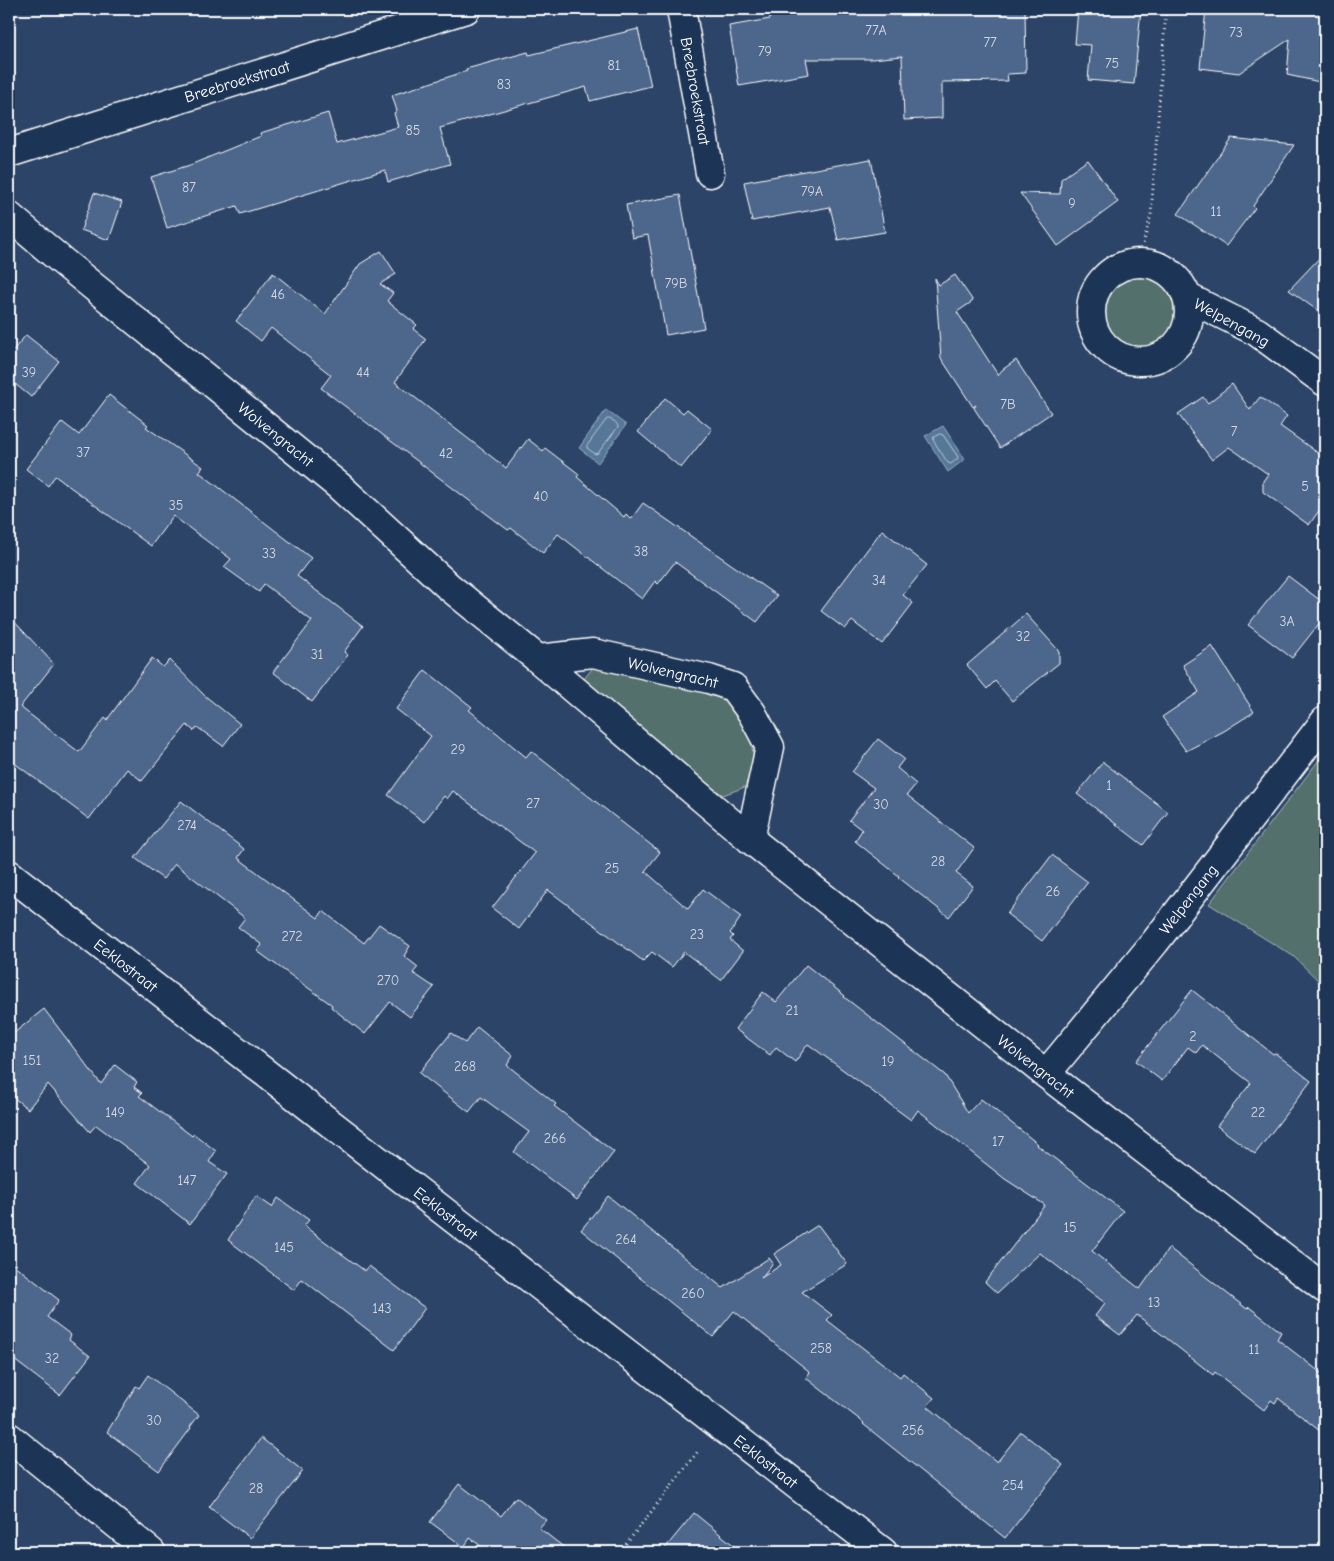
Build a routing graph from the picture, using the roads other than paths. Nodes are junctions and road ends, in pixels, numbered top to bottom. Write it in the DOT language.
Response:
graph roads {
  1 [pos="466,9"];
  2 [pos="681,9"];
  3 [pos="9,153"];
  4 [pos="710,173"];
  5 [pos="9,216"];
  6 [pos="1187,297"];
  7 [pos="1325,382"];
  8 [pos="538,659"];
  9 [pos="1325,721"];
  10 [pos="750,839"];
  11 [pos="9,874"];
  12 [pos="1046,1074"];
  13 [pos="1325,1289"];
  14 [pos="9,1437"];
  15 [pos="151,1552"];
  16 [pos="883,1552"];
  1 -- 3 [label="street, Breebroekstraat"];
  2 -- 4 [label="street, Breebroekstraat"];
  5 -- 8 [label="street, Wolvengracht"];
  6 -- 6 [label="street, Welpengang"];
  6 -- 7 [label="street, Welpengang"];
  8 -- 10 [label="street, Wolvengracht"];
  8 -- 10 [label="street, Wolvengracht"];
  9 -- 12 [label="street, Welpengang"];
  10 -- 12 [label="street, Wolvengracht"];
  11 -- 16 [label="street, Eeklostraat"];
  12 -- 13 [label="street, Wolvengracht"];
  14 -- 15 [label="street"];
}
